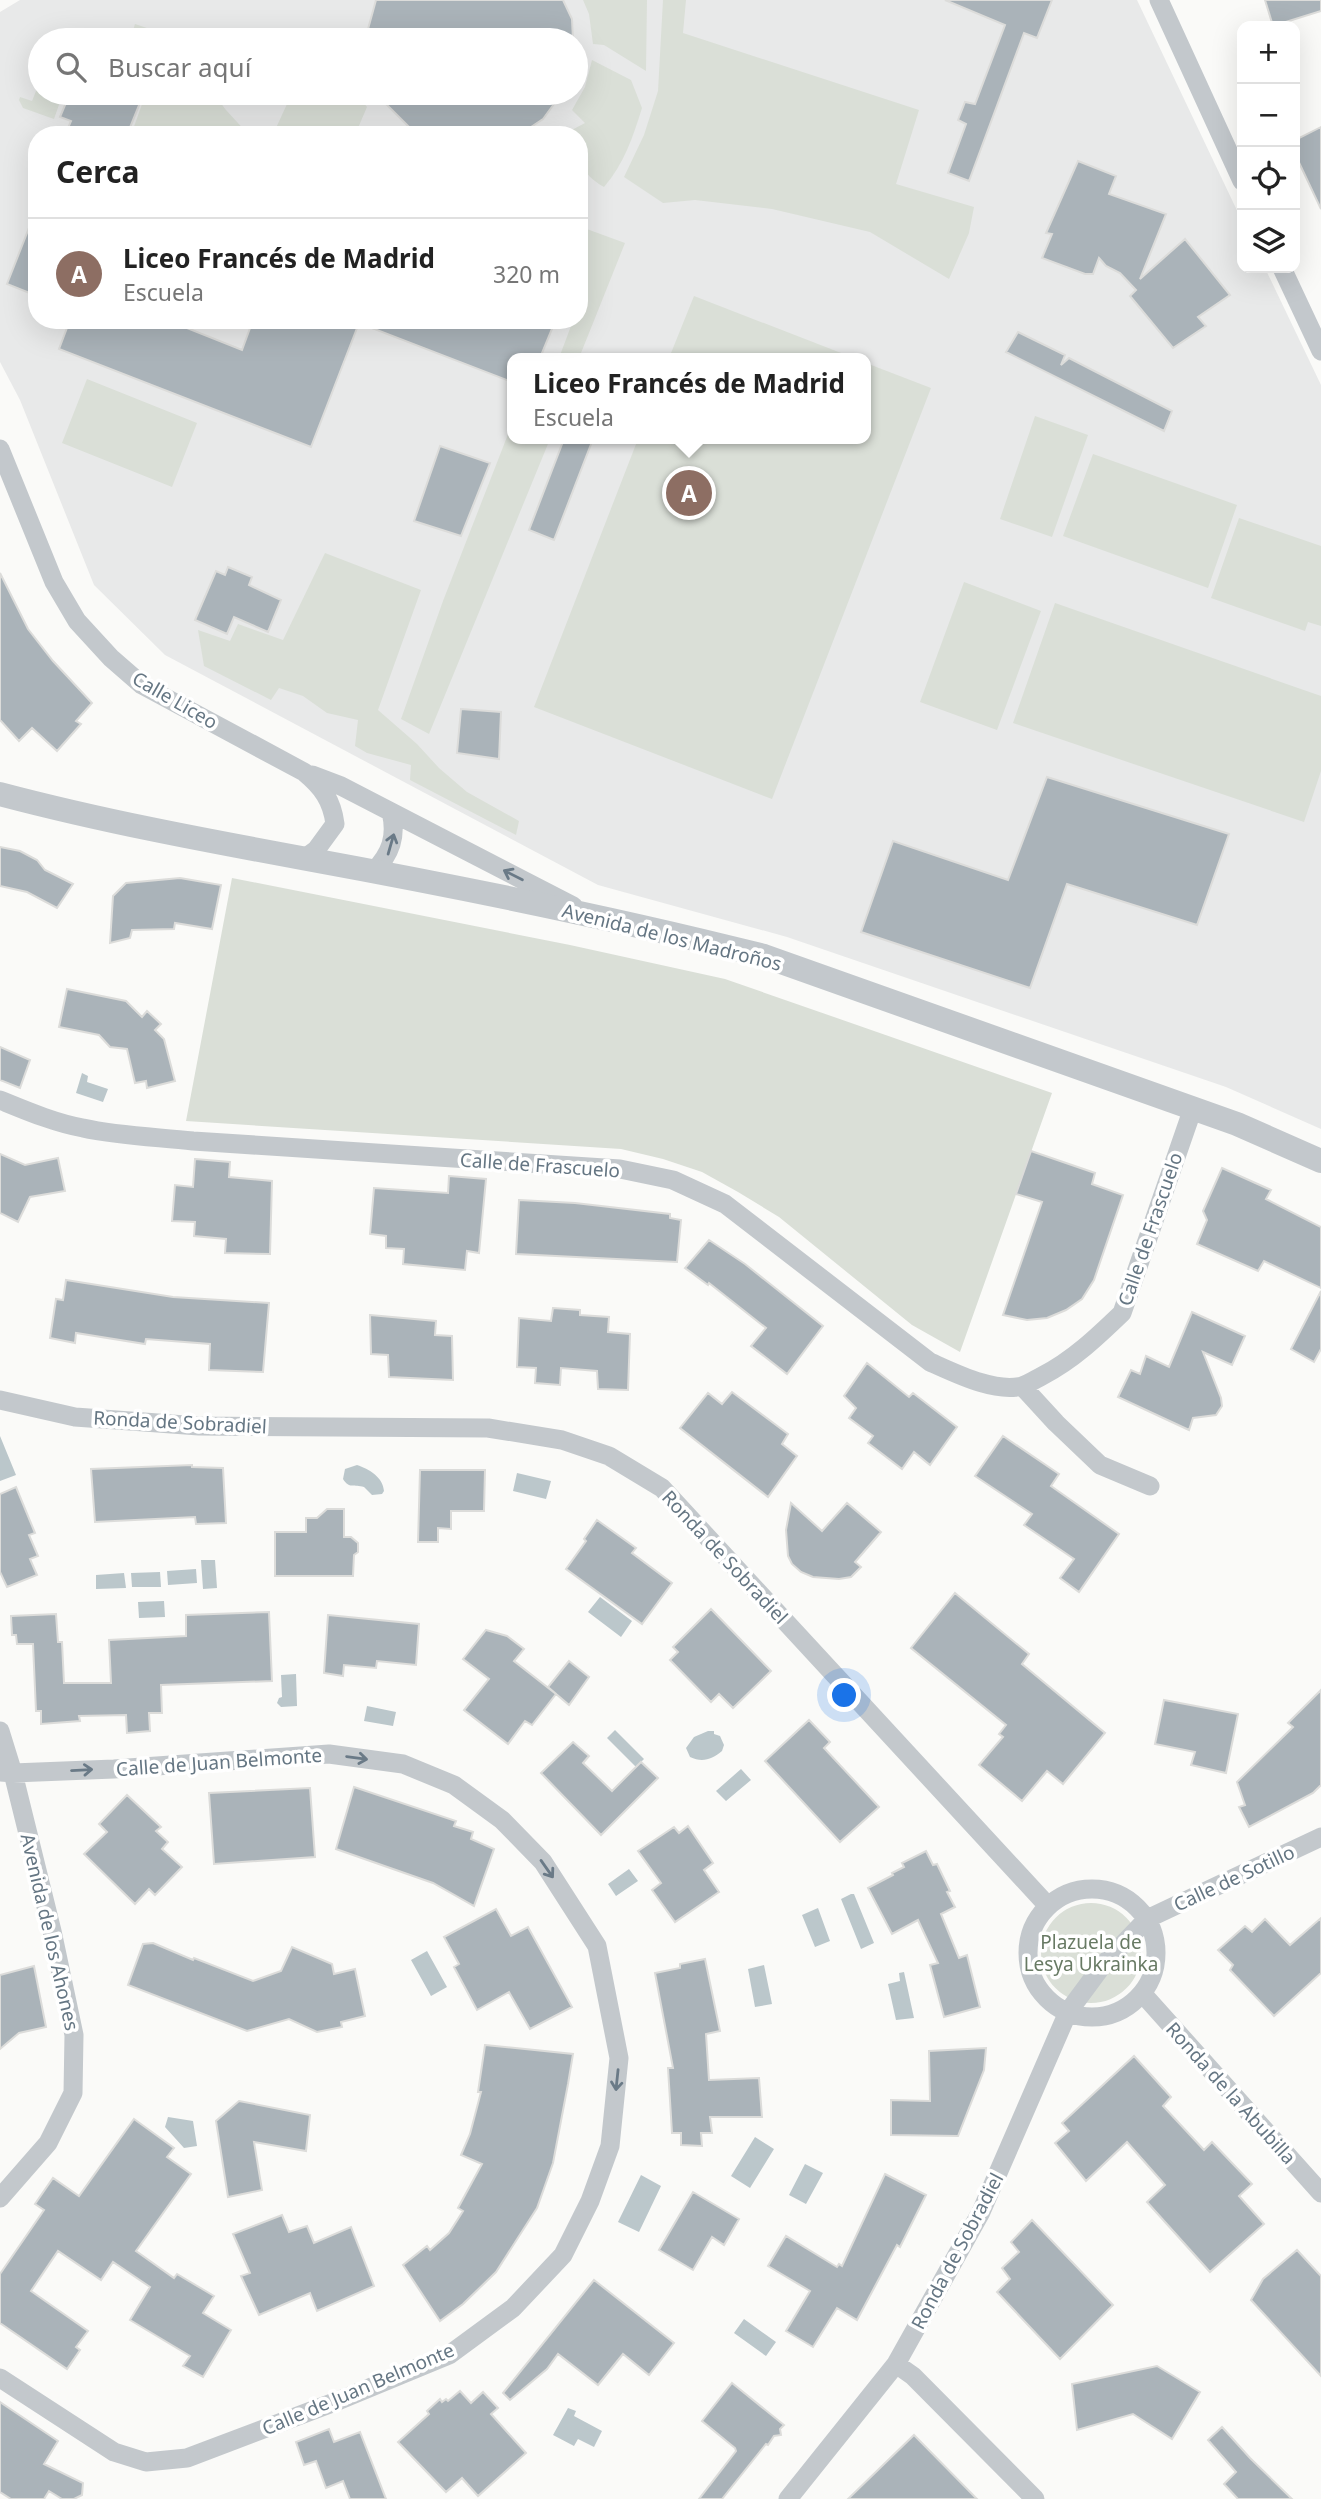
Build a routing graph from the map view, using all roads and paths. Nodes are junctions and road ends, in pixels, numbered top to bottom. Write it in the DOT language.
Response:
graph roads {
  1 [pos="1159,0"];
  2 [pos="1237,170"];
  3 [pos="1285,273"];
  4 [pos="1317,330"];
  5 [pos="1321,351"];
  6 [pos="0,449"];
  7 [pos="304,772"];
  8 [pos="0,794"];
  9 [pos="391,812"];
  10 [pos="305,858"];
  11 [pos="373,872"];
  12 [pos="596,917"];
  13 [pos="0,1100"];
  14 [pos="1193,1108"];
  15 [pos="1321,1161"];
  16 [pos="1022,1386"];
  17 [pos="0,1400"];
  18 [pos="1150,1486"];
  19 [pos="0,1731"];
  20 [pos="7,1773"];
  21 [pos="1321,1837"];
  22 [pos="1048,1906"];
  23 [pos="1147,1919"];
  24 [pos="1142,1993"];
  25 [pos="1068,2012"];
  26 [pos="1321,2193"];
  27 [pos="0,2198"];
  28 [pos="896,2364"];
  29 [pos="0,2378"];
  30 [pos="788,2499"];
  31 [pos="1035,2499"];
  1 -- 2 [label="street"];
  3 -- 4 [label="street"];
  4 -- 5 [label="street"];
  6 -- 7 [label="street, Calle Liceo"];
  7 -- 9 [label="street, Calle Liceo"];
  7 -- 10 [label="street, Calle Liceo"];
  8 -- 10 [label="street, Avenida de los Madroños"];
  11 -- 9 [label="street, one-way"];
  12 -- 9 [label="street, Calle Liceo, one-way"];
  10 -- 11 [label="street, Avenida de los Madroños"];
  11 -- 12 [label="street, Avenida de los Madroños"];
  12 -- 14 [label="street, Avenida de los Madroños"];
  13 -- 16 [label="street, Calle de Frascuelo"];
  14 -- 15 [label="street, Avenida de los Madroños"];
  14 -- 16 [label="street, Calle de Frascuelo"];
  16 -- 18 [label="street"];
  17 -- 22 [label="street, Ronda de Sobradiel"];
  19 -- 20 [label="street, Avenida de los Ahones"];
  20 -- 27 [label="street, Avenida de los Ahones"];
  20 -- 29 [label="street, Calle de Juan Belmonte, one-way"];
  21 -- 23 [label="street, Calle de Sotillo"];
  22 -- 23 [label="street"];
  22 -- 25 [label="street"];
  23 -- 24 [label="street"];
  23 -- 25 [label="street, Ronda de Sobradiel"];
  24 -- 25 [label="street"];
  24 -- 26 [label="street, Ronda de la Abubilla"];
  25 -- 28 [label="street, Ronda de Sobradiel"];
  28 -- 30 [label="street, Ronda de Sobradiel"];
  28 -- 31 [label="street"];
}
